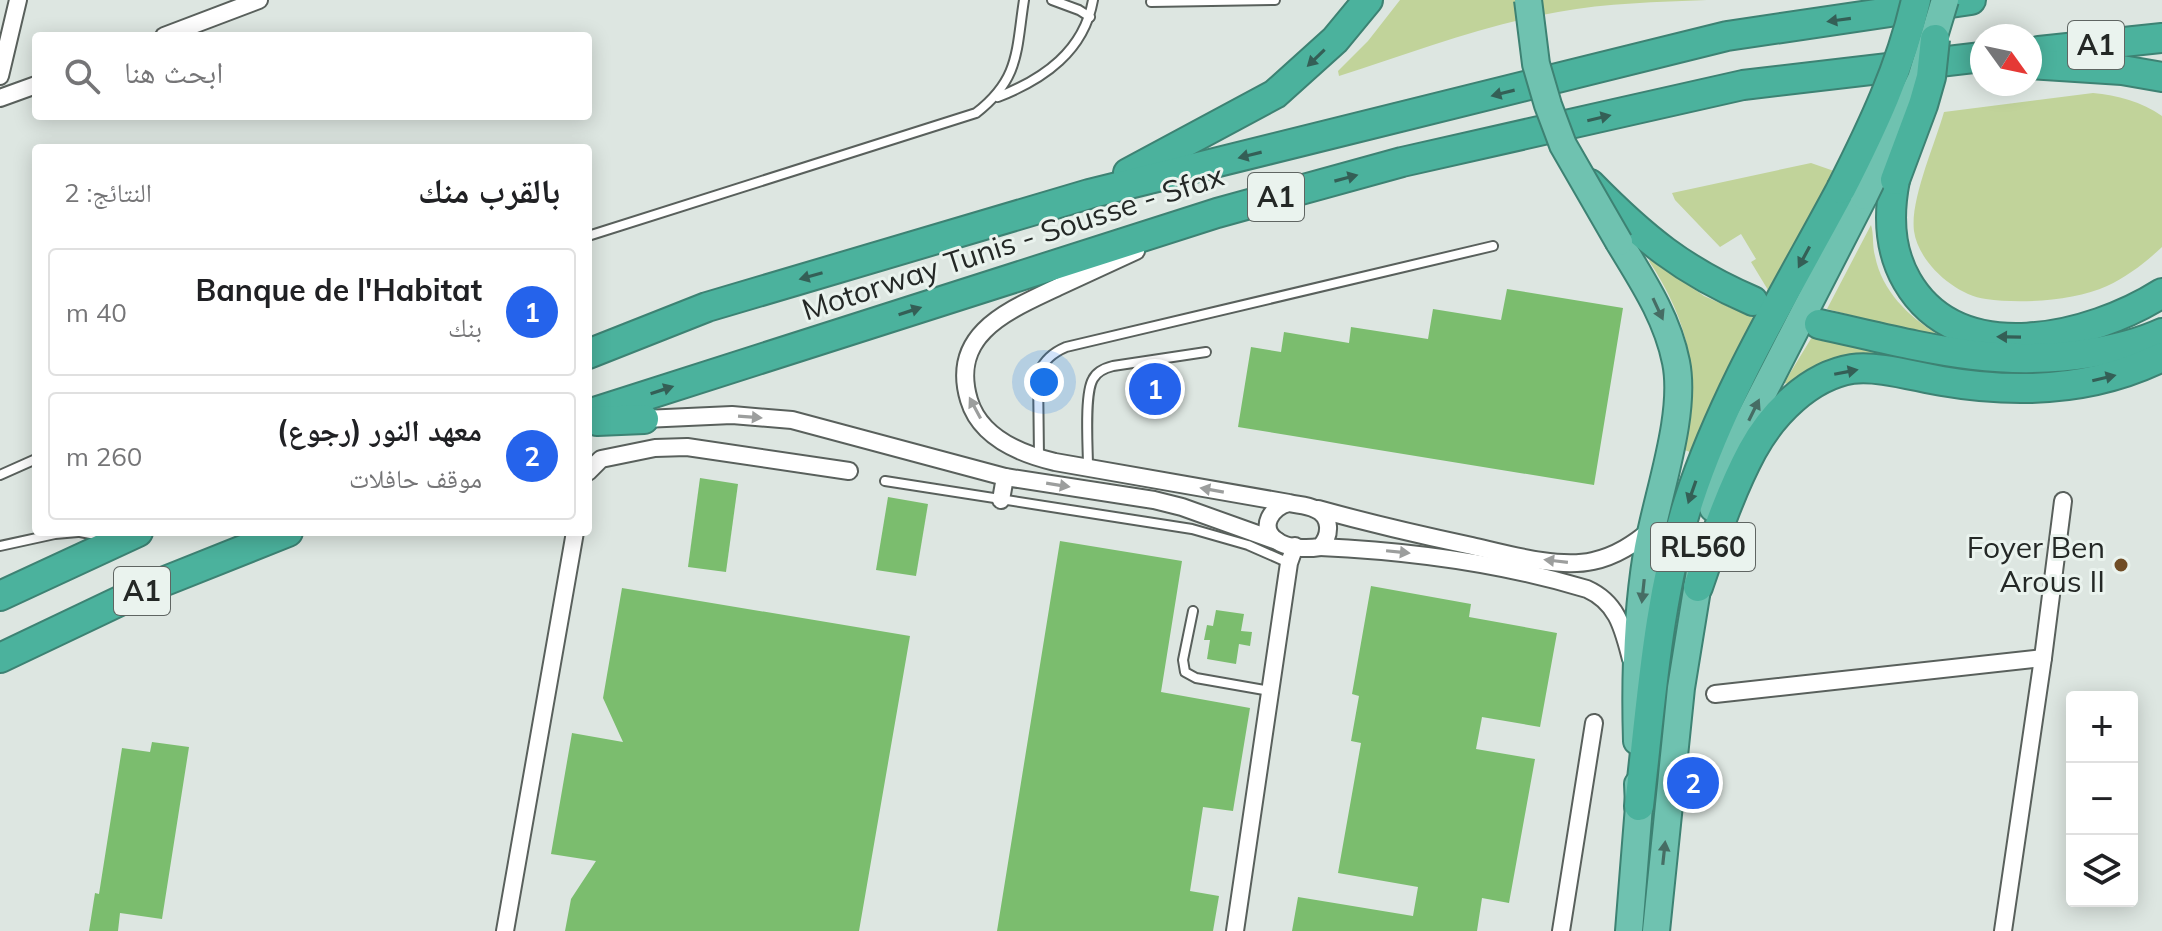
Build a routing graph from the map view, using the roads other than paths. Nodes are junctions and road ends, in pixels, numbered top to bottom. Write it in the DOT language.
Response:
graph roads {
  1 [pos="18,0"];
  2 [pos="259,0"];
  3 [pos="1024,0"];
  4 [pos="1052,0"];
  5 [pos="1093,0"];
  6 [pos="1275,0"];
  7 [pos="1368,0"];
  8 [pos="1528,0"];
  9 [pos="1916,0"];
  10 [pos="1945,0"];
  11 [pos="1971,0"];
  12 [pos="1151,2"];
  13 [pos="1090,17"];
  14 [pos="175,32"];
  15 [pos="2162,38"];
  16 [pos="1935,39"];
  17 [pos="2042,51"];
  18 [pos="1970,59"];
  19 [pos="2042,65"];
  20 [pos="0,76"];
  21 [pos="2162,77"];
  22 [pos="32,86"];
  23 [pos="996,97"];
  24 [pos="0,98"];
  25 [pos="1584,178"];
  26 [pos="1852,192"];
  27 [pos="1089,194"];
  28 [pos="1217,213"];
  29 [pos="592,235"];
  30 [pos="1628,236"];
  31 [pos="1493,246"];
  32 [pos="2162,293"];
  33 [pos="1753,301"];
  34 [pos="1819,324"];
  35 [pos="2162,333"];
  36 [pos="592,352"];
  37 [pos="1206,352"];
  38 [pos="2162,357"];
  39 [pos="592,413"];
  40 [pos="644,419"];
  41 [pos="592,422"];
  42 [pos="1039,458"];
  43 [pos="32,461"];
  44 [pos="592,468"];
  45 [pos="1088,468"];
  46 [pos="849,471"];
  47 [pos="0,475"];
  48 [pos="1005,477"];
  49 [pos="885,481"];
  50 [pos="1001,500"];
  51 [pos="2063,501"];
  52 [pos="1289,503"];
  53 [pos="1315,508"];
  54 [pos="1653,528"];
  55 [pos="46,536"];
  56 [pos="128,536"];
  57 [pos="278,536"];
  58 [pos="574,536"];
  59 [pos="1277,541"];
  60 [pos="0,546"];
  61 [pos="1295,546"];
  62 [pos="1320,547"];
  63 [pos="1289,563"];
  64 [pos="1698,587"];
  65 [pos="0,596"];
  66 [pos="1193,611"];
  67 [pos="0,658"];
  68 [pos="2043,658"];
  69 [pos="1635,675"];
  70 [pos="1270,691"];
  71 [pos="1715,694"];
  72 [pos="1594,723"];
  73 [pos="1639,806"];
  74 [pos="505,931"];
  75 [pos="1235,931"];
  76 [pos="1561,931"];
  77 [pos="1629,931"];
  78 [pos="1656,931"];
  79 [pos="2003,931"];
  1 -- 20 [label="street"];
  2 -- 14 [label="street"];
  3 -- 23 [label="lane"];
  4 -- 13 [label="lane"];
  5 -- 13 [label="lane"];
  6 -- 12 [label="lane"];
  7 -- 27 [label="highway, one-way"];
  8 -- 25 [label="highway, bridge"];
  9 -- 26 [label="highway, bridge"];
  10 -- 16 [label="highway, RL560, bridge"];
  11 -- 27 [label="highway, Motorway Tunis - Sousse - Sfax / A1, one-way"];
  13 -- 23 [label="lane"];
  15 -- 17 [label="highway, A1"];
  16 -- 26 [label="highway, RL560, bridge"];
  32 -- 16 [label="highway, one-way, bridge"];
  28 -- 18 [label="highway, Motorway Tunis - Sousse - Sfax / A1, one-way"];
  19 -- 21 [label="highway"];
  22 -- 24 [label="street"];
  23 -- 29 [label="lane"];
  25 -- 30 [label="highway"];
  64 -- 26 [label="highway, RL560, one-way"];
  26 -- 73 [label="highway, one-way"];
  27 -- 36 [label="highway, Motorway Tunis - Sousse - Sfax / A1, one-way"];
  39 -- 28 [label="highway, Motorway Tunis - Sousse - Sfax / A1, one-way"];
  42 -- 28 [label="street, one-way"];
  30 -- 33 [label="highway"];
  30 -- 54 [label="highway, RL560, one-way"];
  31 -- 42 [label="lane"];
  34 -- 35 [label="highway"];
  37 -- 45 [label="lane"];
  64 -- 38 [label="highway, one-way"];
  40 -- 41 [label="highway"];
  40 -- 48 [label="street, one-way"];
  42 -- 45 [label="street"];
  43 -- 47 [label="lane"];
  44 -- 46 [label="street"];
  52 -- 45 [label="street, one-way"];
  48 -- 50 [label="street"];
  48 -- 59 [label="street, one-way"];
  49 -- 50 [label="lane"];
  50 -- 63 [label="lane"];
  51 -- 68 [label="street"];
  52 -- 53 [label="street"];
  52 -- 59 [label="street"];
  54 -- 53 [label="street, one-way"];
  53 -- 62 [label="street"];
  54 -- 69 [label="highway, RL560, one-way"];
  55 -- 60 [label="lane"];
  56 -- 65 [label="highway, A1"];
  57 -- 67 [label="highway, A1"];
  58 -- 74 [label="street"];
  59 -- 61 [label="street"];
  61 -- 62 [label="street"];
  61 -- 63 [label="street"];
  62 -- 69 [label="street, one-way"];
  63 -- 70 [label="street"];
  78 -- 64 [label="highway, RL560, one-way"];
  66 -- 70 [label="lane"];
  68 -- 71 [label="street"];
  68 -- 79 [label="street"];
  69 -- 73 [label="highway, RL560"];
  70 -- 75 [label="street"];
  72 -- 76 [label="street"];
  73 -- 77 [label="highway, RL560"];
}
